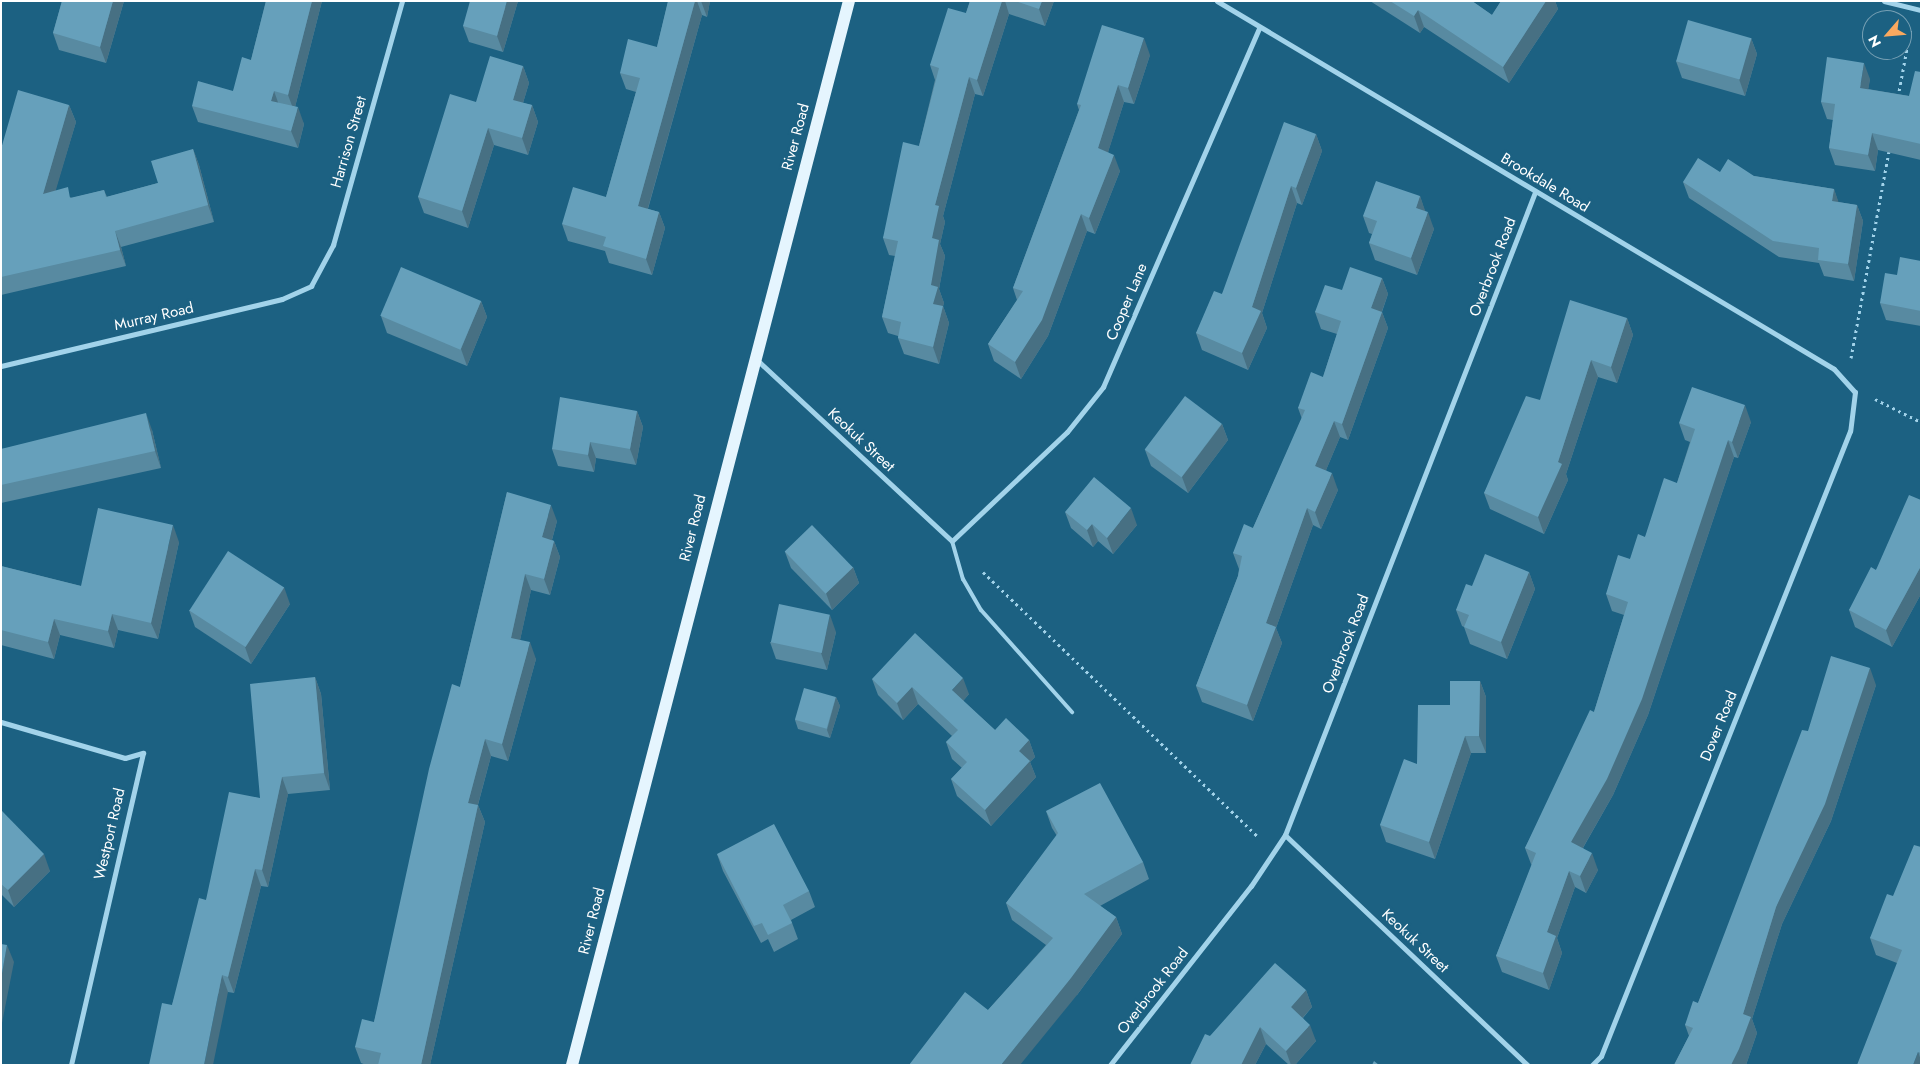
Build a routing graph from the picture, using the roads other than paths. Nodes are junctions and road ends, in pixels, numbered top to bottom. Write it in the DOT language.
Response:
graph roads {
  1 [pos="402,1"];
  2 [pos="849,1"];
  3 [pos="1217,1"];
  4 [pos="1884,1"];
  5 [pos="1921,10"];
  6 [pos="1259,28"];
  7 [pos="1535,192"];
  8 [pos="311,286"];
  9 [pos="754,356"];
  10 [pos="1,366"];
  11 [pos="1855,392"];
  12 [pos="952,541"];
  13 [pos="1072,712"];
  14 [pos="1,722"];
  15 [pos="1285,835"];
  16 [pos="71,1065"];
  17 [pos="572,1065"];
  18 [pos="1110,1065"];
  19 [pos="1527,1065"];
  20 [pos="1592,1065"];
  1 -- 8 [label="street, Harrison Street"];
  2 -- 9 [label="main road, River Road"];
  3 -- 6 [label="street, Brookdale Road"];
  4 -- 5 [label="street"];
  6 -- 7 [label="street, Brookdale Road"];
  6 -- 12 [label="street, Cooper Lane"];
  7 -- 11 [label="street, Brookdale Road"];
  7 -- 15 [label="street, Overbrook Road"];
  8 -- 10 [label="street, Murray Road"];
  9 -- 12 [label="street, Keokuk Street"];
  9 -- 17 [label="main road, River Road"];
  11 -- 20 [label="street, Dover Road"];
  12 -- 13 [label="lane"];
  14 -- 16 [label="street, Westport Road"];
  15 -- 18 [label="street, Overbrook Road"];
  15 -- 19 [label="street, Keokuk Street"];
}
